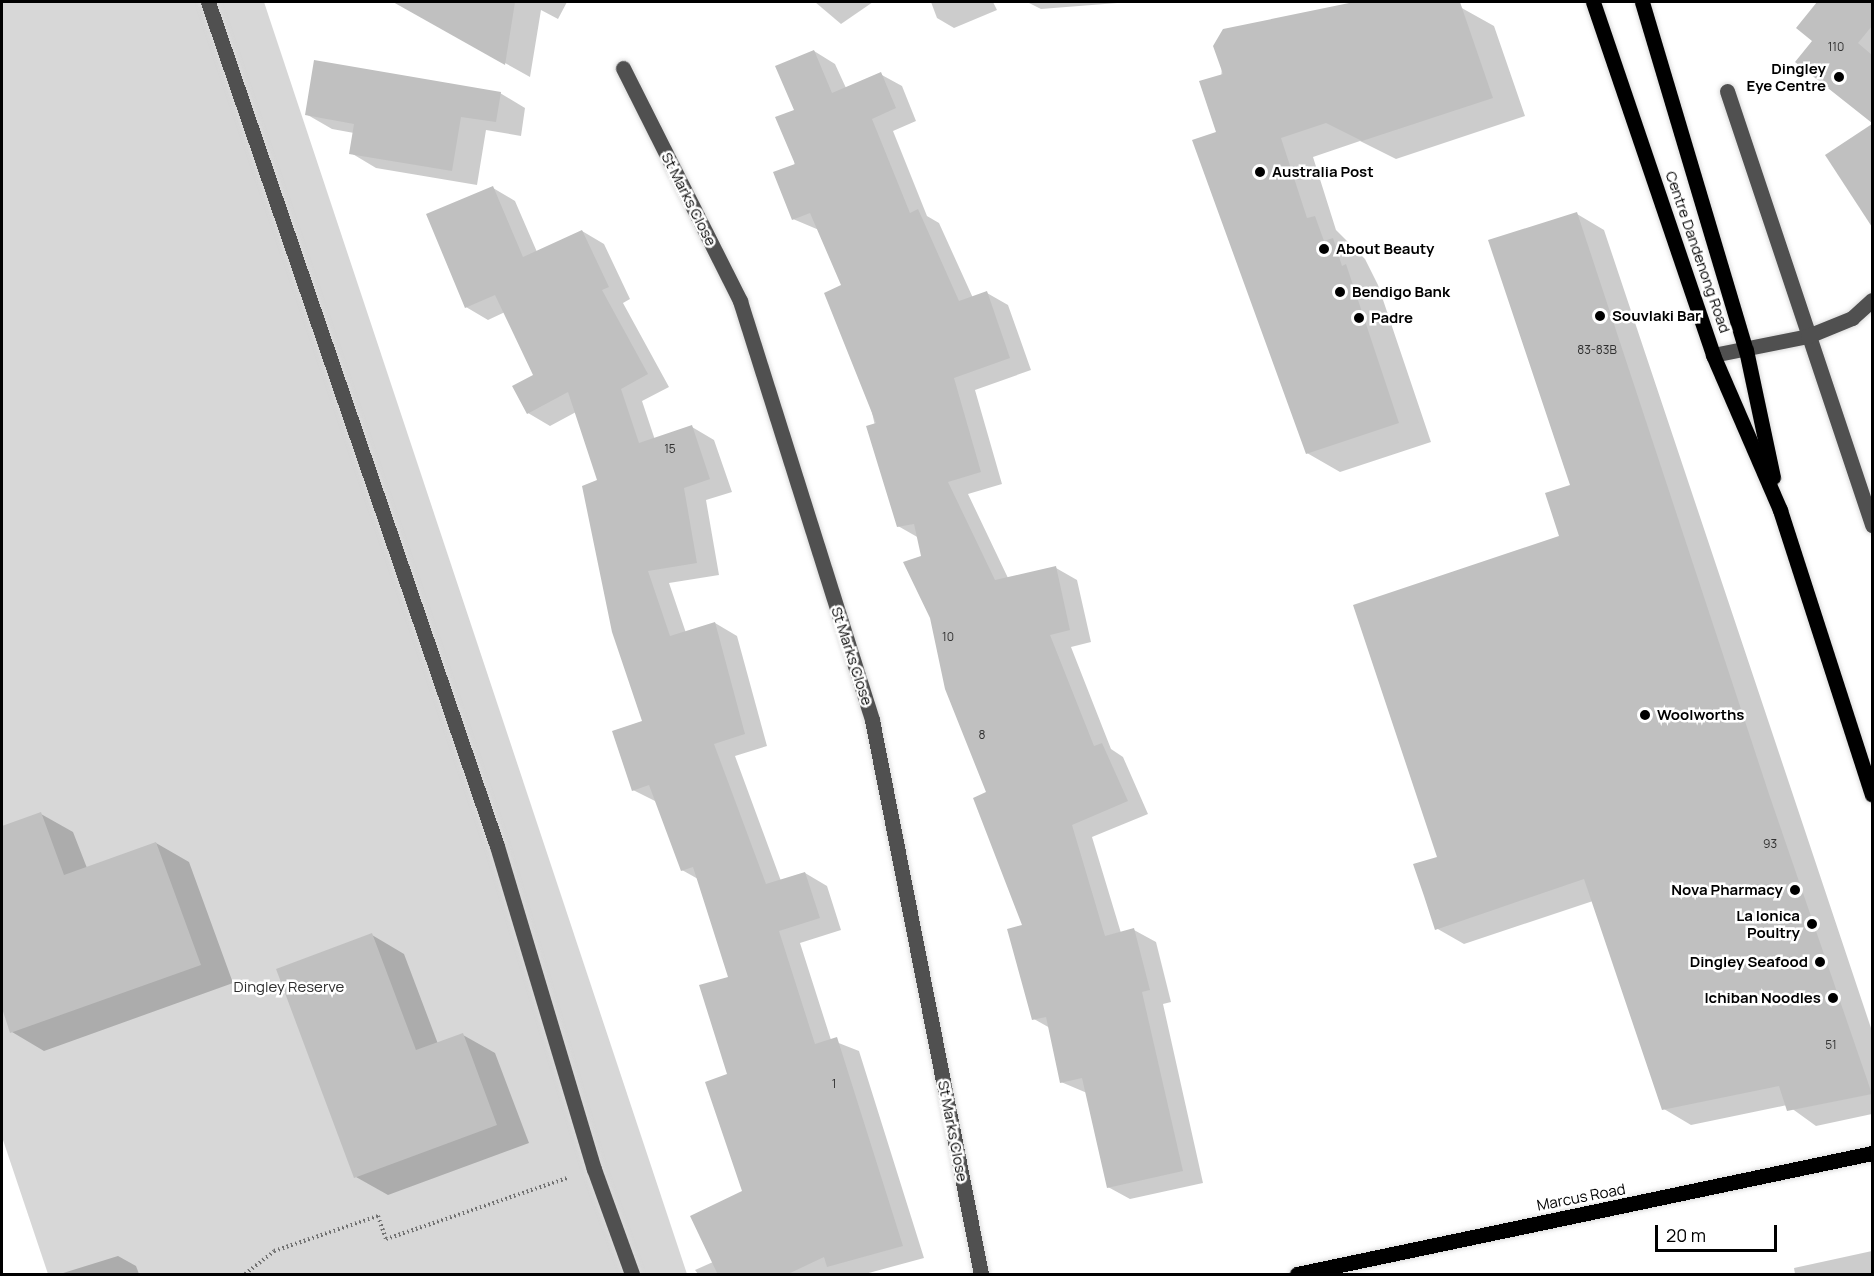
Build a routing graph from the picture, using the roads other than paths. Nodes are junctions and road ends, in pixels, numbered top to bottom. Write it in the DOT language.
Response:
graph roads {
  1 [pos="208,2"];
  2 [pos="1593,2"];
  3 [pos="1642,2"];
  4 [pos="623,68"];
  5 [pos="1727,91"];
  6 [pos="1872,300"];
  7 [pos="1808,336"];
  8 [pos="1746,350"];
  9 [pos="1713,355"];
  10 [pos="1779,510"];
  11 [pos="1872,525"];
  12 [pos="1872,794"];
  13 [pos="1872,1153"];
  14 [pos="632,1275"];
  15 [pos="981,1275"];
  16 [pos="1297,1275"];
  1 -- 14 [label="street"];
  2 -- 9 [label="main road, Centre Dandenong Road"];
  3 -- 8 [label="main road, Centre Dandenong Road"];
  4 -- 15 [label="street, St Marks Close"];
  5 -- 7 [label="street"];
  6 -- 7 [label="street"];
  7 -- 8 [label="street"];
  7 -- 11 [label="street"];
  8 -- 9 [label="street"];
  8 -- 10 [label="main road, Centre Dandenong Road"];
  9 -- 10 [label="main road, Centre Dandenong Road"];
  10 -- 12 [label="main road, Centre Dandenong Road"];
  13 -- 16 [label="main road, Marcus Road"];
}
